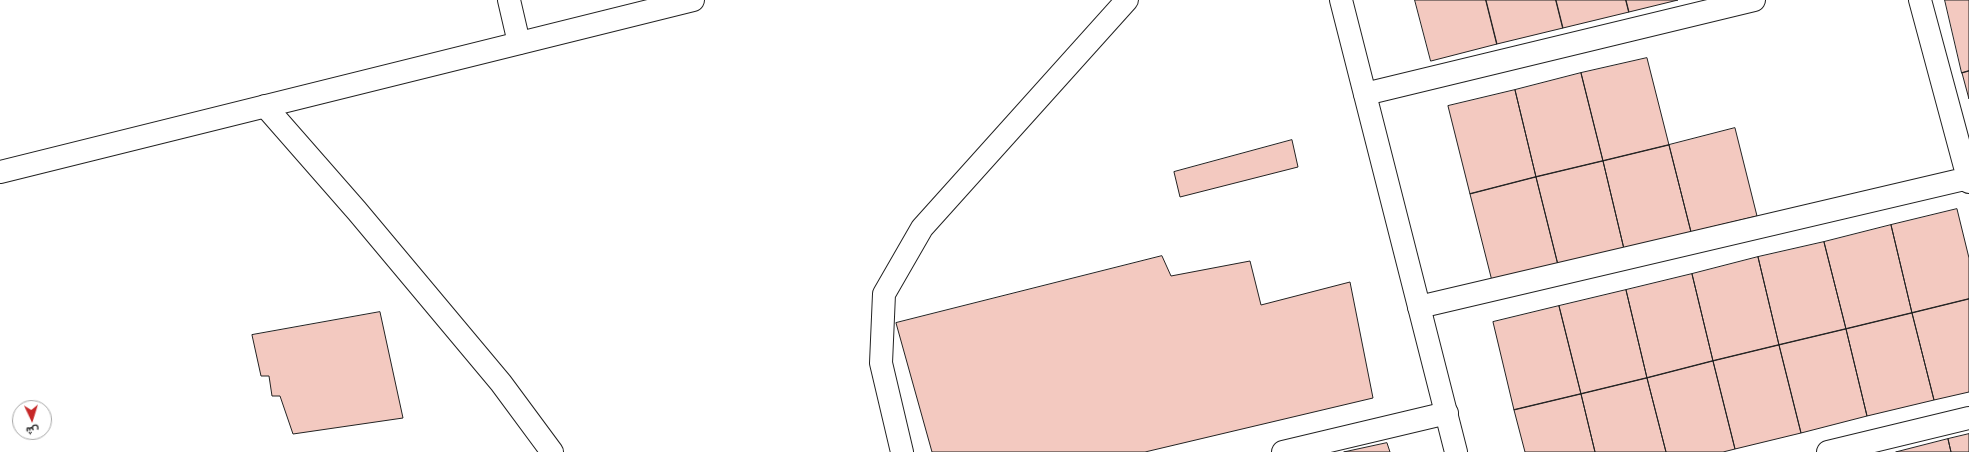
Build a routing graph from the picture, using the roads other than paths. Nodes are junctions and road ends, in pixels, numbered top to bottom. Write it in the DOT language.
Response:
graph roads {
  1 [pos="510,0"];
  2 [pos="693,0"];
  3 [pos="1127,0"];
  4 [pos="1341,0"];
  5 [pos="1754,0"];
  6 [pos="1920,0"];
  7 [pos="519,43"];
  8 [pos="1365,94"];
  9 [pos="265,106"];
  10 [pos="0,172"];
  11 [pos="1969,180"];
  12 [pos="1419,307"];
  13 [pos="1447,413"];
  14 [pos="1969,418"];
  15 [pos="552,452"];
  16 [pos="902,452"];
  17 [pos="1283,452"];
  18 [pos="1456,452"];
  19 [pos="1828,452"];
  1 -- 7 [label="street"];
  2 -- 7 [label="street"];
  3 -- 16 [label="street"];
  4 -- 8 [label="street"];
  5 -- 8 [label="street"];
  6 -- 11 [label="street"];
  7 -- 9 [label="street"];
  8 -- 12 [label="street"];
  9 -- 10 [label="street"];
  9 -- 15 [label="street"];
  11 -- 12 [label="street"];
  12 -- 13 [label="street"];
  13 -- 17 [label="street"];
  13 -- 18 [label="street"];
  14 -- 19 [label="street"];
}
